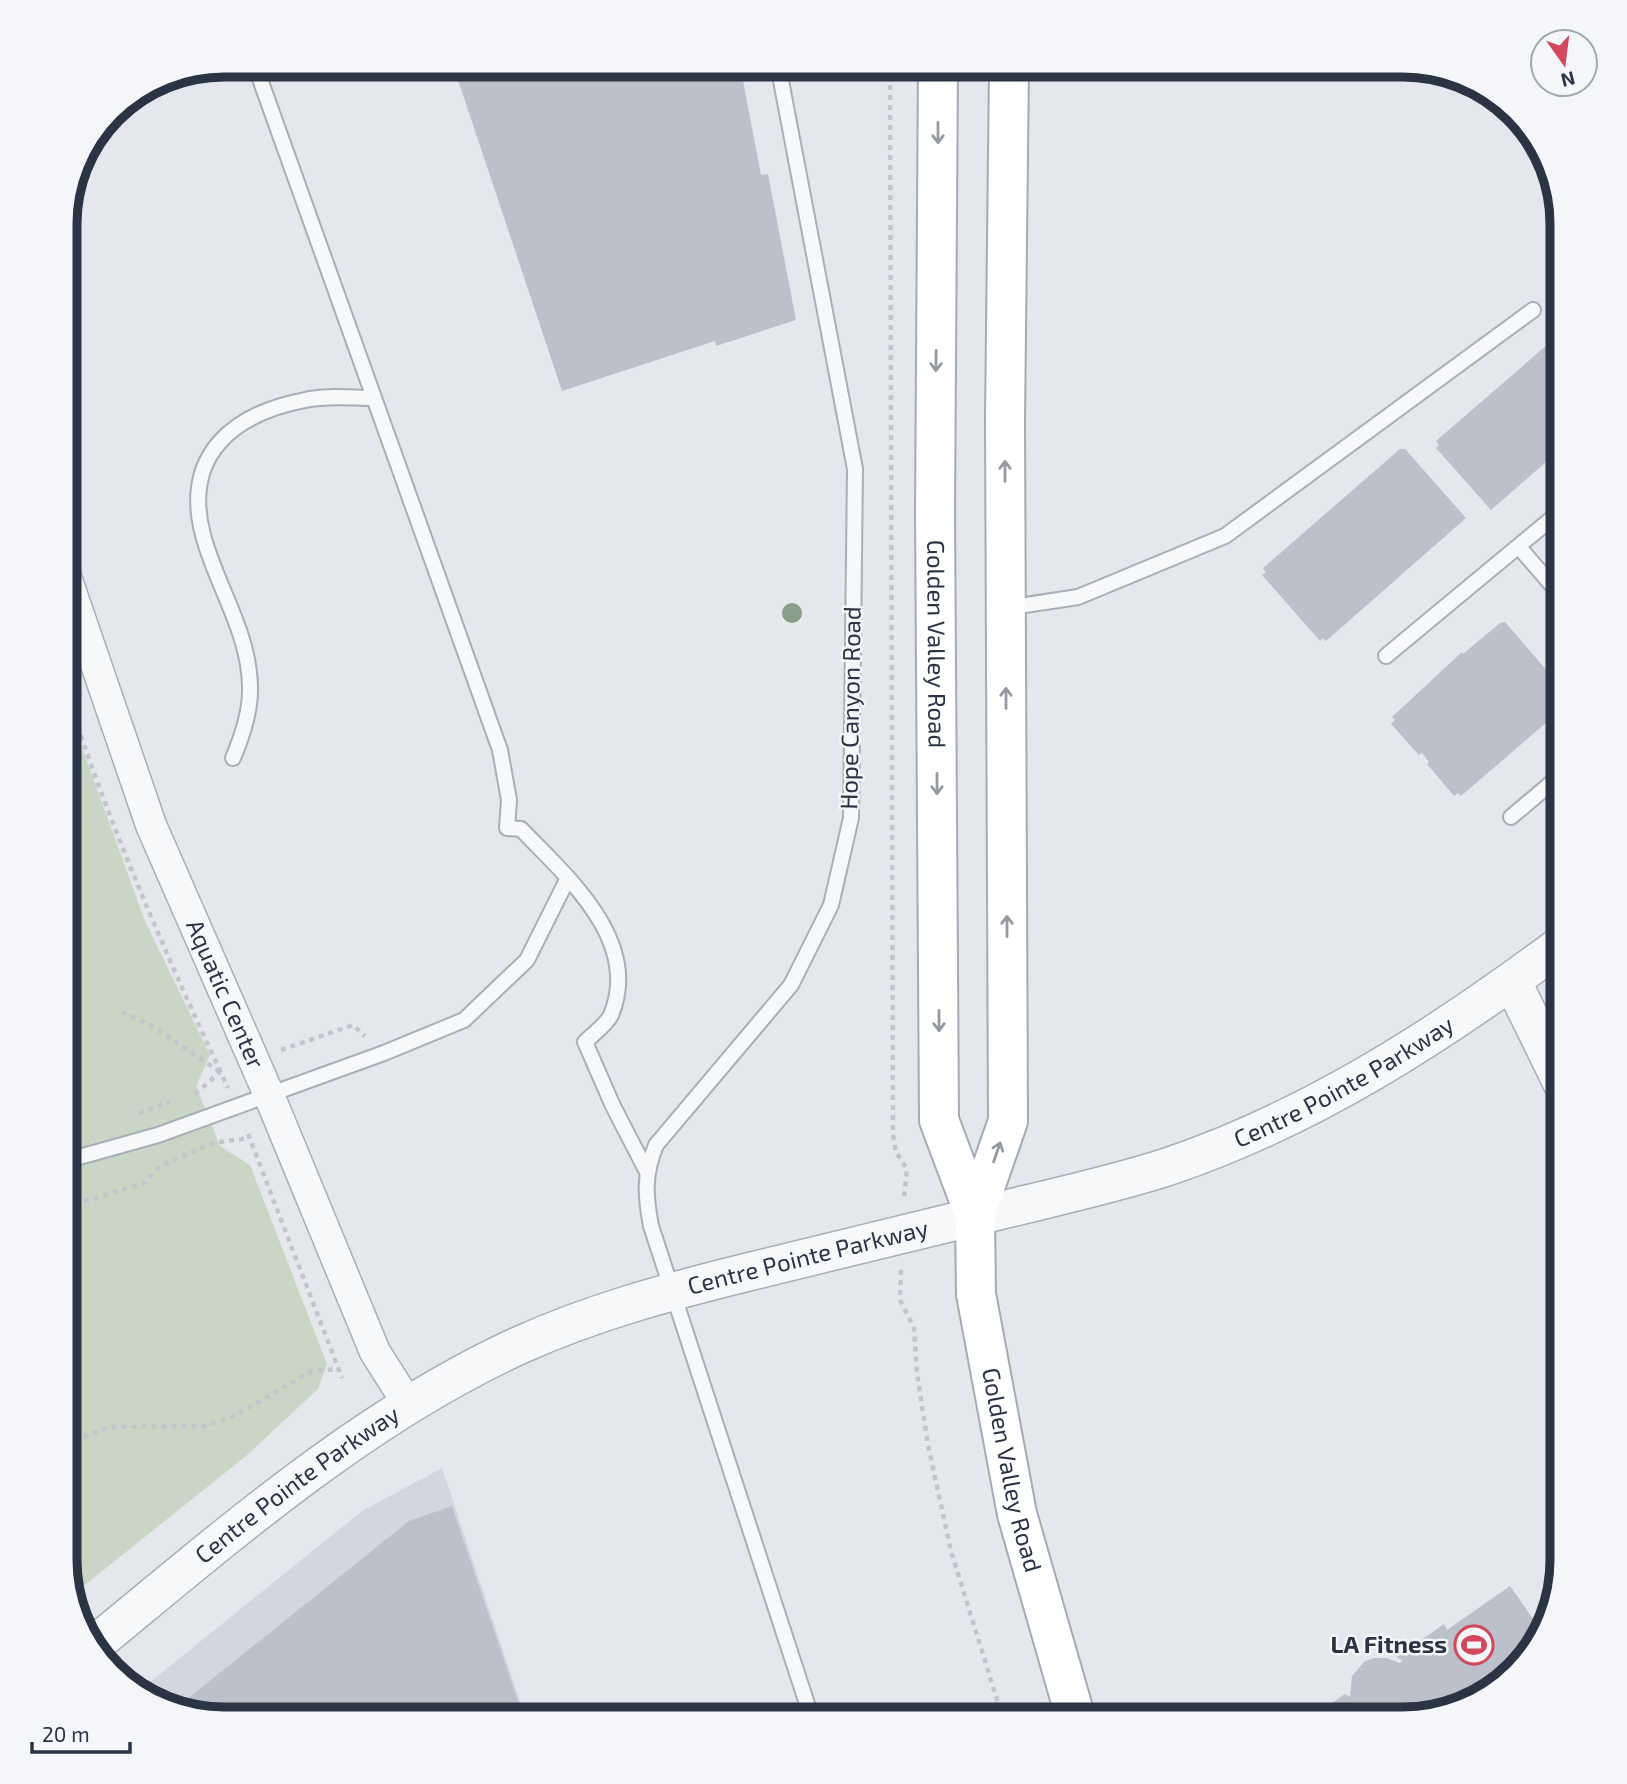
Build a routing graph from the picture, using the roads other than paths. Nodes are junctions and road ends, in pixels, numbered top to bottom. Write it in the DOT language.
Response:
graph roads {
  1 [pos="259,77"];
  2 [pos="780,77"];
  3 [pos="938,77"];
  4 [pos="1009,77"];
  5 [pos="1533,310"];
  6 [pos="374,398"];
  7 [pos="1550,520"];
  8 [pos="1519,547"];
  9 [pos="1550,583"];
  10 [pos="1006,608"];
  11 [pos="77,609"];
  12 [pos="1386,656"];
  13 [pos="233,758"];
  14 [pos="1550,784"];
  15 [pos="1511,817"];
  16 [pos="568,878"];
  17 [pos="1550,953"];
  18 [pos="1513,981"];
  19 [pos="1550,1058"];
  20 [pos="269,1095"];
  21 [pos="77,1158"];
  22 [pos="646,1170"];
  23 [pos="975,1216"];
  24 [pos="672,1291"];
  25 [pos="408,1404"];
  26 [pos="101,1639"];
  27 [pos="808,1707"];
  28 [pos="1073,1707"];
  1 -- 6 [label="lane"];
  2 -- 22 [label="lane, Hope Canyon Road"];
  3 -- 23 [label="main road, Golden Valley Road, one-way"];
  10 -- 4 [label="main road, Golden Valley Road, one-way"];
  5 -- 10 [label="lane"];
  6 -- 13 [label="lane"];
  6 -- 16 [label="lane"];
  7 -- 8 [label="lane"];
  8 -- 9 [label="lane"];
  8 -- 12 [label="lane"];
  23 -- 10 [label="main road, Golden Valley Road, one-way"];
  11 -- 20 [label="street, Aquatic Center"];
  14 -- 15 [label="lane"];
  16 -- 20 [label="lane"];
  16 -- 22 [label="lane"];
  17 -- 18 [label="street, Centre Pointe Parkway"];
  18 -- 19 [label="street"];
  18 -- 23 [label="street, Centre Pointe Parkway"];
  20 -- 21 [label="lane"];
  20 -- 25 [label="street, Aquatic Center"];
  22 -- 24 [label="lane, Hope Canyon Road"];
  23 -- 24 [label="street, Centre Pointe Parkway"];
  23 -- 28 [label="main road, Golden Valley Road"];
  24 -- 25 [label="street, Centre Pointe Parkway"];
  24 -- 27 [label="lane, Hope Canyon Road"];
  25 -- 26 [label="street, Centre Pointe Parkway"];
}
